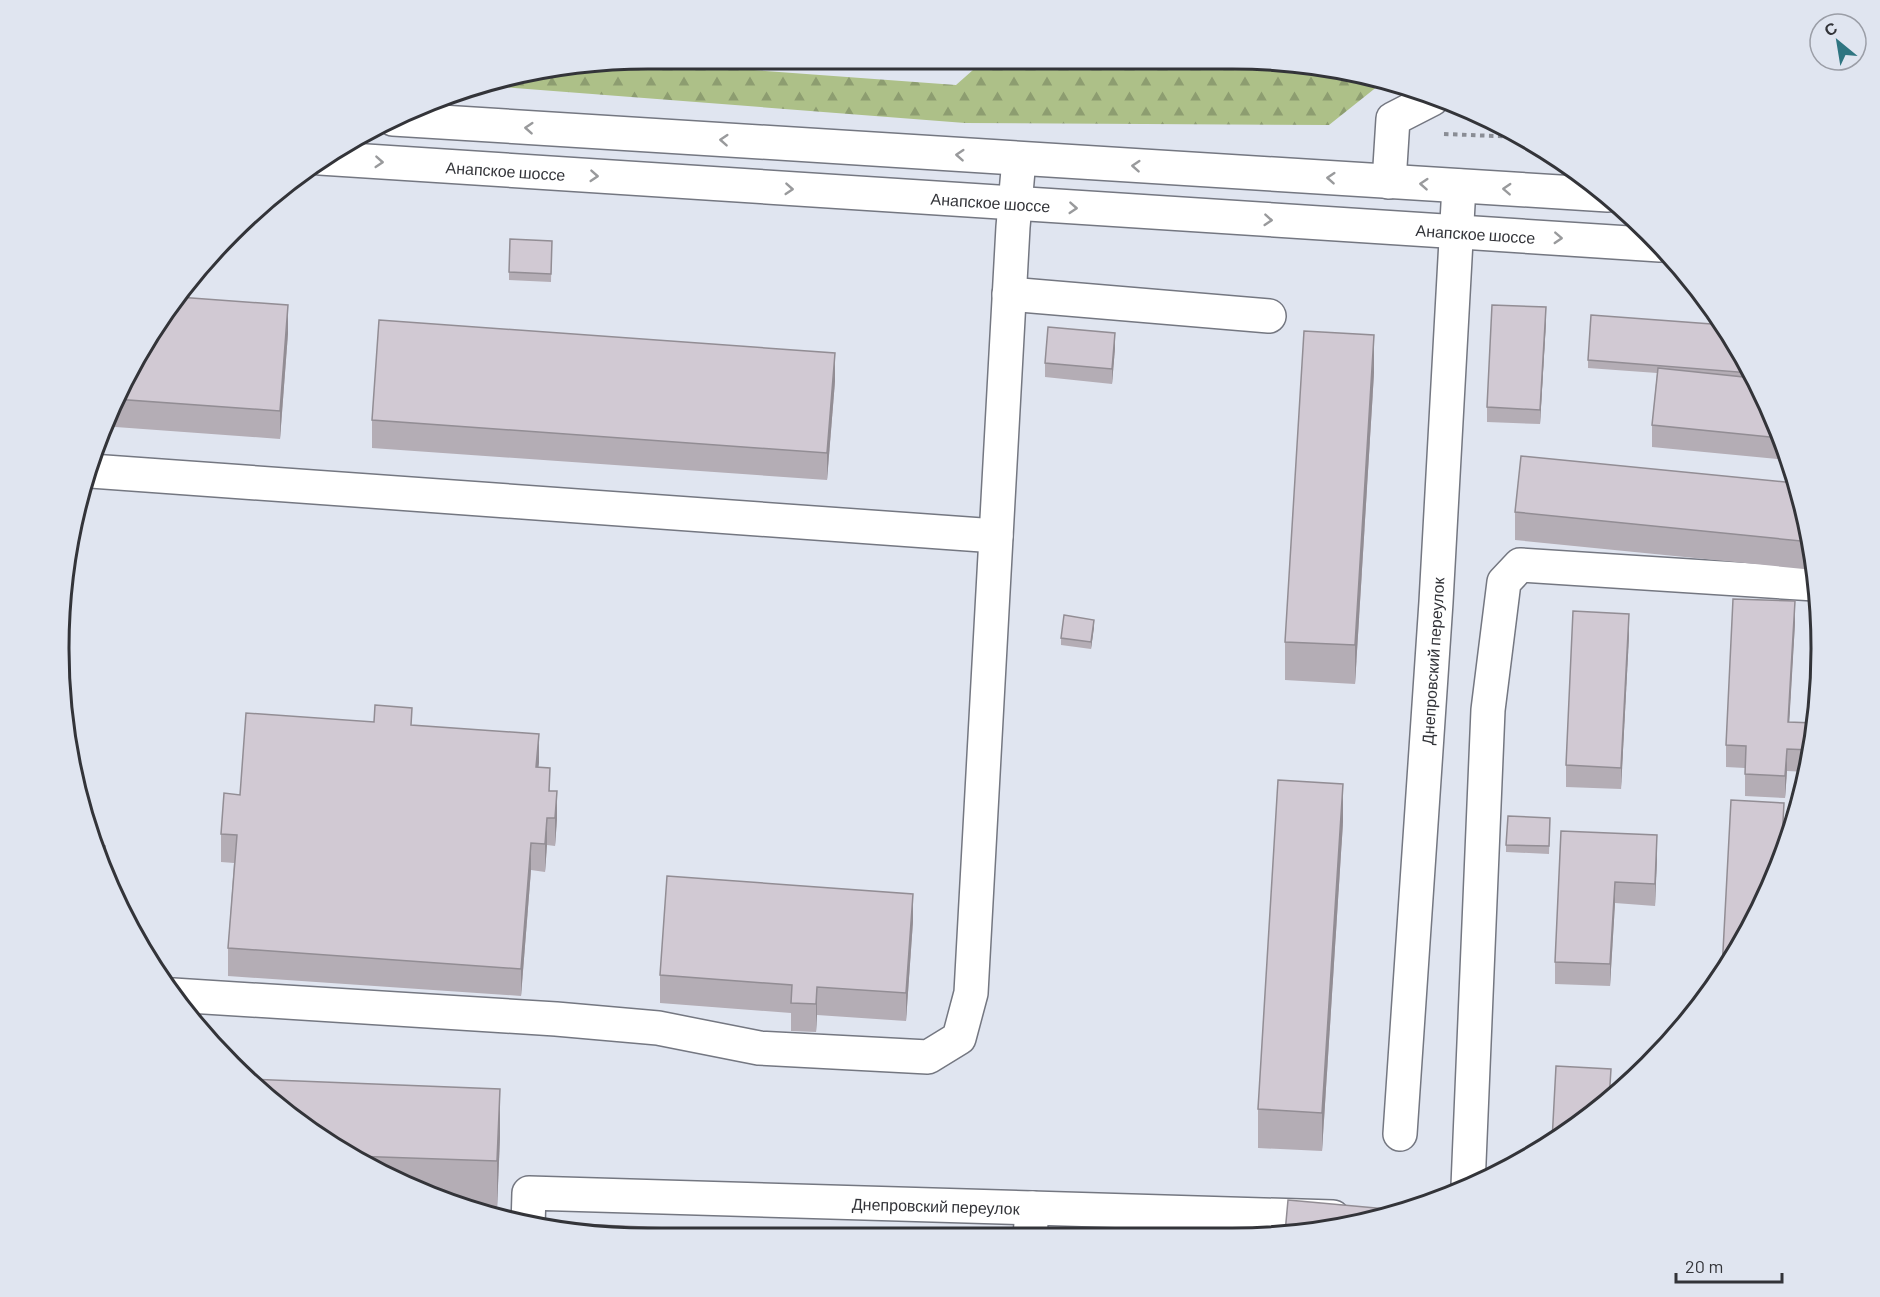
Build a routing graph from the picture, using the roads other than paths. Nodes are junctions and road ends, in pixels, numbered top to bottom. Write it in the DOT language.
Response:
graph roads {
  1 [pos="1425,103"];
  2 [pos="411,120"];
  3 [pos="1019,159"];
  4 [pos="338,160"];
  5 [pos="1389,182"];
  6 [pos="1459,186"];
  7 [pos="1590,194"];
  8 [pos="1015,204"];
  9 [pos="1458,232"];
  10 [pos="1646,244"];
  11 [pos="1010,294"];
  12 [pos="1269,316"];
  13 [pos="97,471"];
  14 [pos="996,536"];
  15 [pos="1807,583"];
  16 [pos="185,996"];
  17 [pos="1400,1134"];
  18 [pos="1468,1177"];
  19 [pos="528,1215"];
  20 [pos="1336,1218"];
  21 [pos="1031,1223"];
  1 -- 5 [label="main road"];
  3 -- 2 [label="main road, one-way"];
  5 -- 3 [label="main road, one-way"];
  3 -- 8 [label="main road"];
  4 -- 8 [label="main road, Анапское шоссе, one-way"];
  6 -- 5 [label="main road, one-way"];
  7 -- 6 [label="main road, one-way"];
  6 -- 9 [label="main road, Днепровский переулок"];
  8 -- 9 [label="main road, Анапское шоссе, one-way"];
  8 -- 11 [label="main road"];
  9 -- 10 [label="main road, Анапское шоссе, one-way"];
  9 -- 17 [label="main road, Днепровский переулок"];
  11 -- 12 [label="main road"];
  11 -- 14 [label="main road"];
  13 -- 14 [label="main road"];
  14 -- 16 [label="main road"];
  15 -- 18 [label="main road"];
  19 -- 21 [label="main road, Днепровский переулок"];
  20 -- 21 [label="main road, Днепровский переулок"];
}
